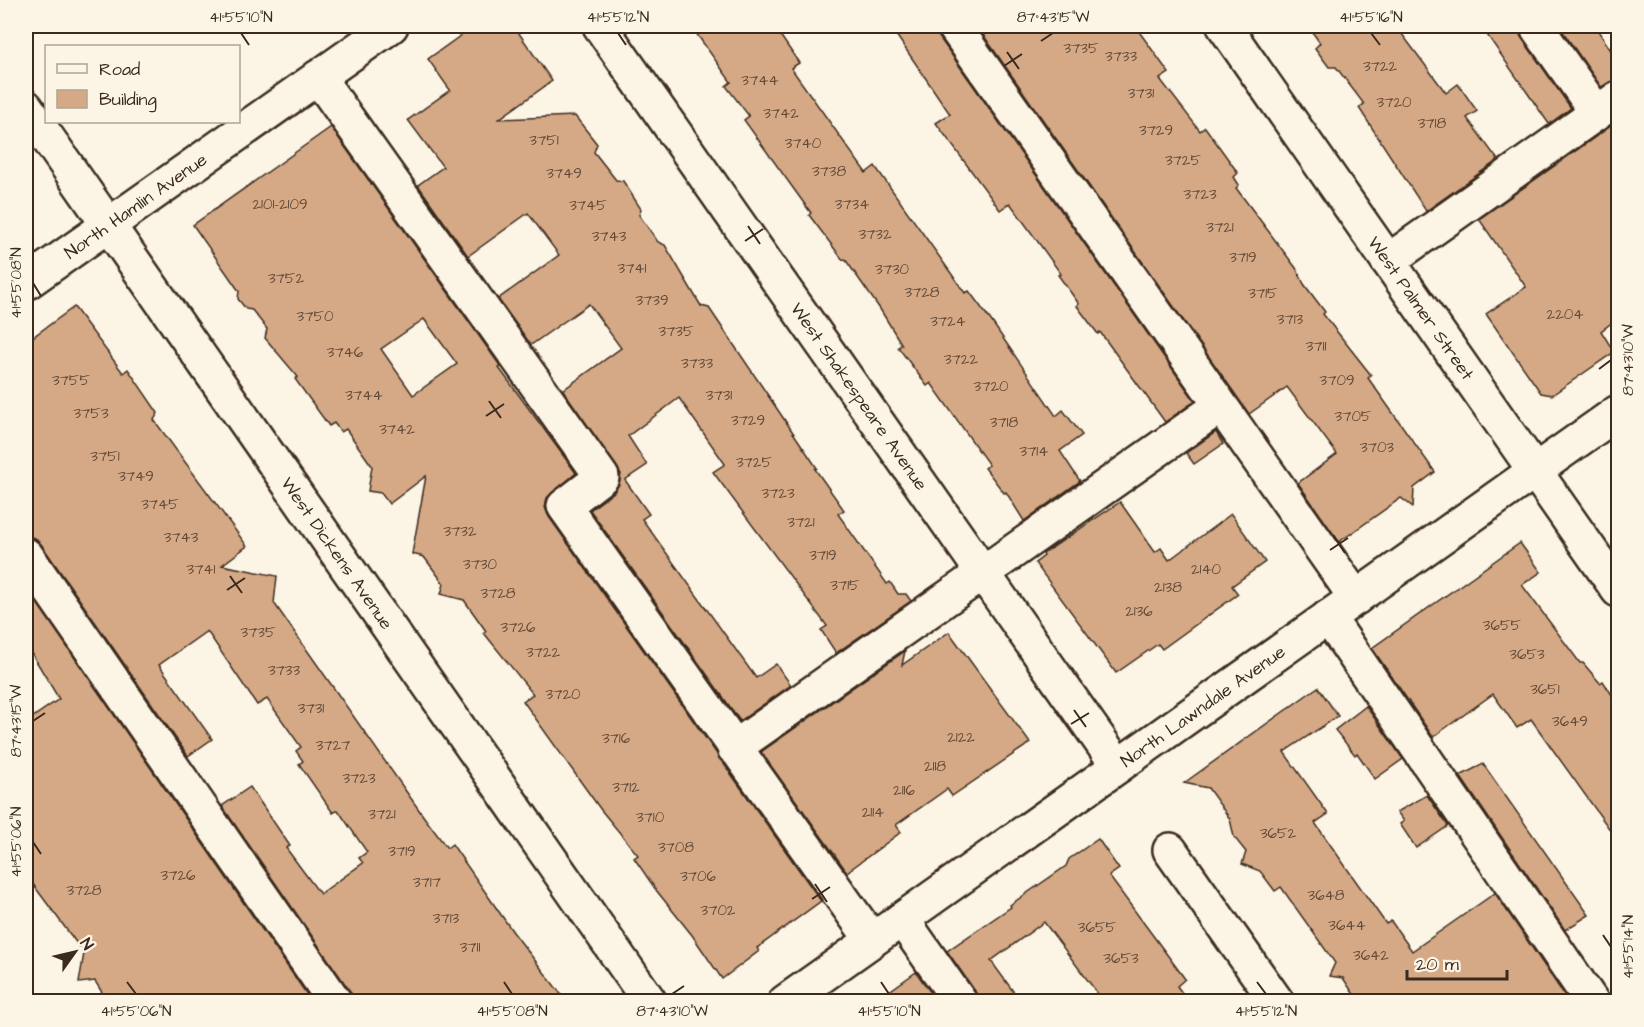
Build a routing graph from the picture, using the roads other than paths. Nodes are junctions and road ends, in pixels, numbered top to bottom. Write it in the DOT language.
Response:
graph roads {
  1 [pos="391,26"];
  2 [pos="600,26"];
  3 [pos="954,26"];
  4 [pos="1224,26"];
  5 [pos="1536,26"];
  6 [pos="318,77"];
  7 [pos="1608,105"];
  8 [pos="26,107"];
  9 [pos="108,225"];
  10 [pos="1388,261"];
  11 [pos="26,283"];
  12 [pos="1220,406"];
  13 [pos="1618,412"];
  14 [pos="1535,470"];
  15 [pos="26,555"];
  16 [pos="983,573"];
  17 [pos="1618,590"];
  18 [pos="1356,597"];
  19 [pos="1328,617"];
  20 [pos="734,748"];
  21 [pos="1118,766"];
  22 [pos="1170,850"];
  23 [pos="902,919"];
  24 [pos="872,940"];
  25 [pos="336,1002"];
  26 [pos="650,1002"];
  27 [pos="785,1002"];
  28 [pos="960,1002"];
  29 [pos="1277,1002"];
  30 [pos="1592,1002"];
  1 -- 6 [label="street, North Hamlin Avenue"];
  2 -- 16 [label="street, West Shakespeare Avenue"];
  3 -- 12 [label="street"];
  4 -- 10 [label="street, West Palmer Street"];
  5 -- 7 [label="street"];
  6 -- 9 [label="street, North Hamlin Avenue"];
  6 -- 20 [label="street"];
  7 -- 10 [label="street"];
  8 -- 9 [label="street, West Dickens Avenue"];
  9 -- 11 [label="street, North Hamlin Avenue"];
  9 -- 26 [label="street, West Dickens Avenue"];
  10 -- 14 [label="street, West Palmer Street"];
  12 -- 16 [label="street"];
  12 -- 18 [label="street"];
  13 -- 14 [label="street, North Lawndale Avenue"];
  14 -- 17 [label="street, West Palmer Street"];
  14 -- 18 [label="street, North Lawndale Avenue"];
  15 -- 25 [label="street"];
  16 -- 20 [label="street"];
  16 -- 21 [label="street, West Shakespeare Avenue"];
  18 -- 19 [label="street, North Lawndale Avenue"];
  19 -- 21 [label="street, North Lawndale Avenue"];
  19 -- 30 [label="street"];
  20 -- 24 [label="street"];
  21 -- 23 [label="street, North Lawndale Avenue"];
  22 -- 29 [label="street"];
  23 -- 24 [label="street, North Lawndale Avenue"];
  23 -- 28 [label="street"];
  24 -- 27 [label="street, North Lawndale Avenue"];
}
